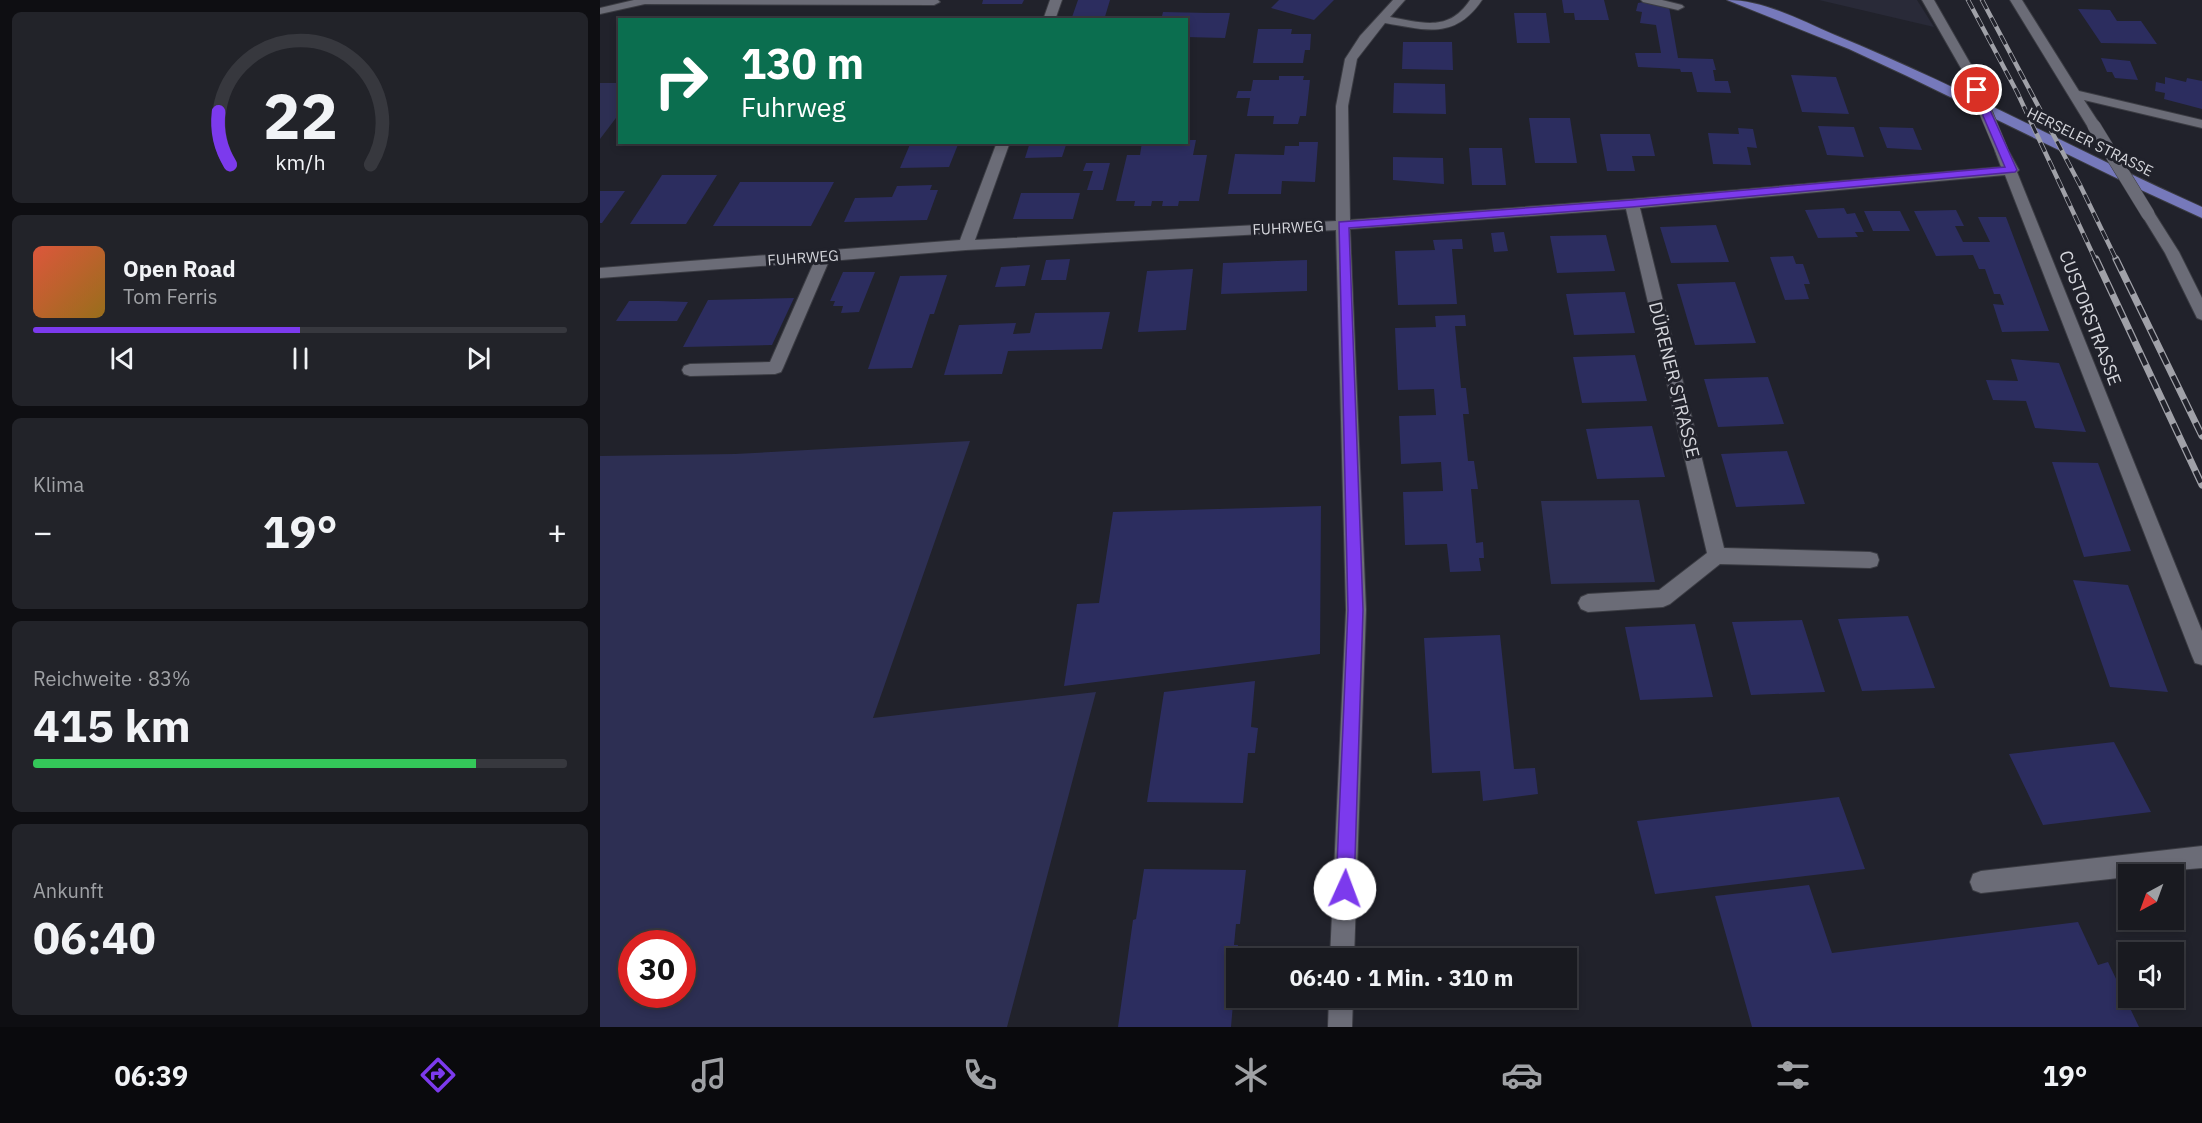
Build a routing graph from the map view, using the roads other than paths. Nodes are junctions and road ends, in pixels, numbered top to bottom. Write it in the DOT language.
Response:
graph roads {
  1 [pos="1056,0"];
  2 [pos="1399,0"];
  3 [pos="1476,0"];
  4 [pos="1647,0"];
  5 [pos="1733,0"];
  6 [pos="1928,0"];
  7 [pos="2016,0"];
  8 [pos="934,2"];
  9 [pos="1678,7"];
  10 [pos="600,11"];
  11 [pos="1050,18"];
  12 [pos="1383,19"];
  13 [pos="2074,94"];
  14 [pos="2202,124"];
  15 [pos="1003,144"];
  16 [pos="2012,170"];
  17 [pos="1632,204"];
  18 [pos="2202,213"];
  19 [pos="1343,225"];
  20 [pos="966,245"];
  21 [pos="824,256"];
  22 [pos="600,273"];
  23 [pos="2202,314"];
  24 [pos="690,370"];
  25 [pos="1717,556"];
  26 [pos="1870,560"];
  27 [pos="1588,603"];
  28 [pos="2202,656"];
  29 [pos="2202,857"];
  30 [pos="1980,882"];
  31 [pos="1342,948"];
  32 [pos="1341,1008"];
  33 [pos="1340,1027"];
  1 -- 11 [label="street"];
  2 -- 12 [label="street"];
  3 -- 12 [label="street"];
  4 -- 9 [label="street"];
  5 -- 18 [label="main road, HERSELER STRASSE"];
  6 -- 16 [label="street, CUSTORSTRASSE, bridge"];
  7 -- 13 [label="street"];
  8 -- 10 [label="street"];
  12 -- 19 [label="street"];
  13 -- 14 [label="street"];
  13 -- 23 [label="street, bridge"];
  15 -- 20 [label="street"];
  16 -- 17 [label="street, FUHRWEG"];
  16 -- 28 [label="street, CUSTORSTRASSE"];
  17 -- 19 [label="street, FUHRWEG"];
  17 -- 25 [label="street, DÜRENER STRASSE"];
  19 -- 20 [label="street, FUHRWEG"];
  19 -- 31 [label="street"];
  20 -- 21 [label="street, FUHRWEG"];
  21 -- 22 [label="street, FUHRWEG"];
  21 -- 24 [label="street"];
  25 -- 26 [label="street"];
  25 -- 27 [label="street"];
  29 -- 30 [label="street"];
  32 -- 33 [label="street"];
}
